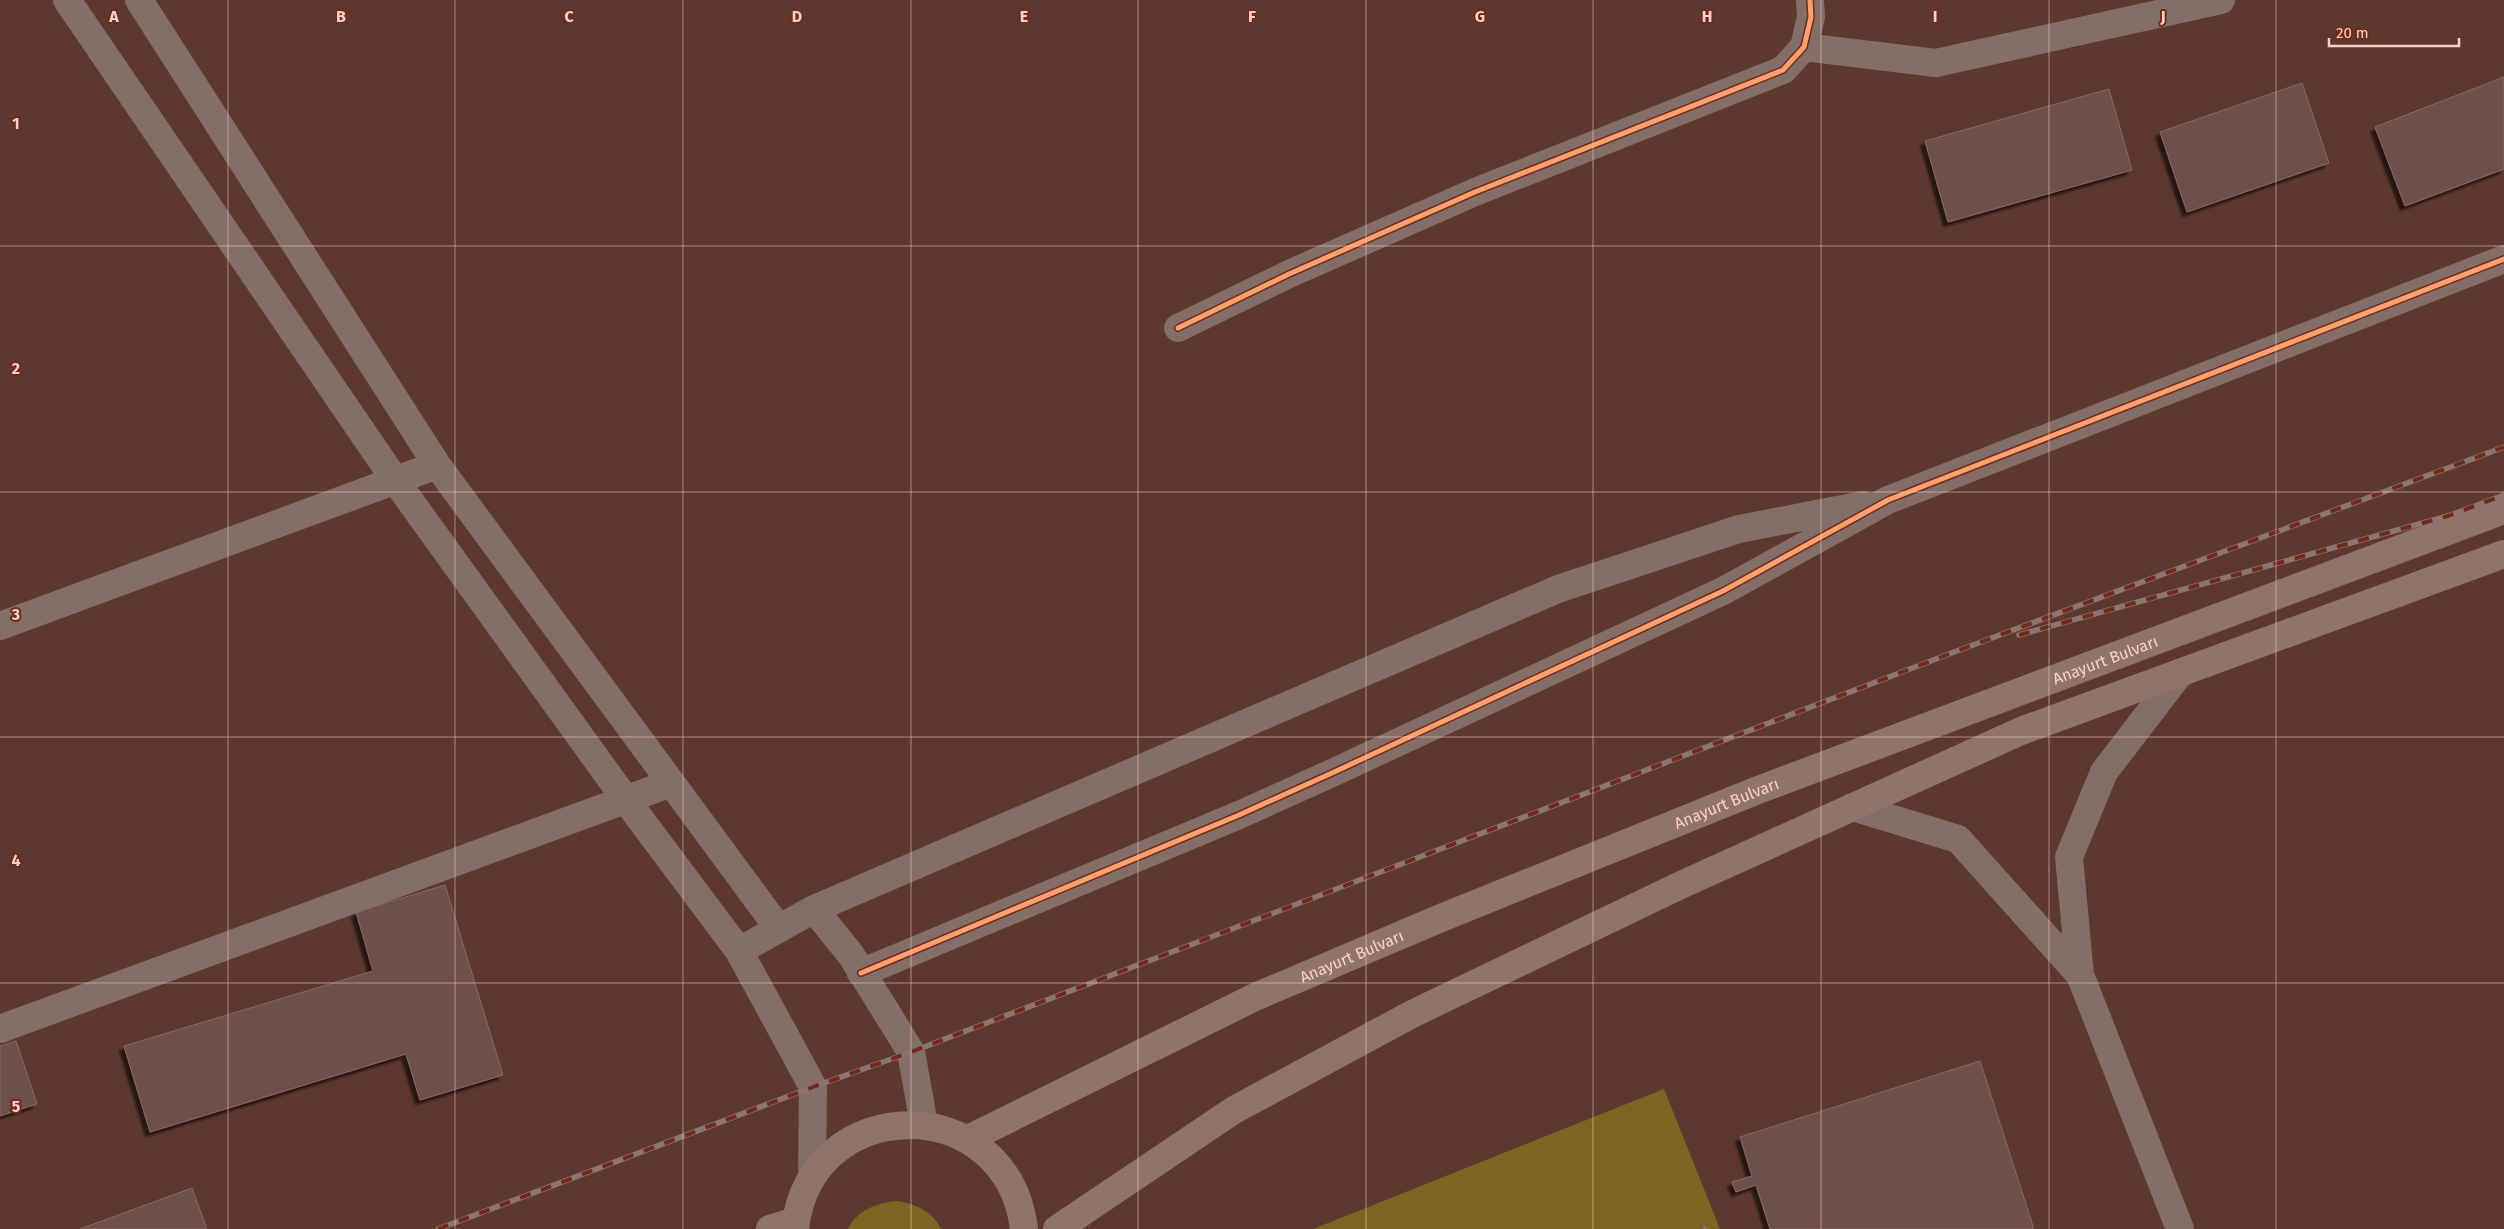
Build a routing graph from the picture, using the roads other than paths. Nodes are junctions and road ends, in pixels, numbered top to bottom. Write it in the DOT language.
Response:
graph roads {
  1 [pos="67,0"];
  2 [pos="139,0"];
  3 [pos="1810,0"];
  4 [pos="2221,0"];
  5 [pos="1804,47"];
  6 [pos="2504,259"];
  7 [pos="1178,328"];
  8 [pos="437,465"];
  9 [pos="395,480"];
  10 [pos="1888,500"];
  11 [pos="2504,510"];
  12 [pos="2504,554"];
  13 [pos="0,626"];
  14 [pos="2180,673"];
  15 [pos="671,783"];
  16 [pos="626,800"];
  17 [pos="1852,807"];
  18 [pos="814,909"];
  19 [pos="779,929"];
  20 [pos="739,951"];
  21 [pos="862,974"];
  22 [pos="2080,975"];
  23 [pos="0,1029"];
  24 [pos="924,1124"];
  25 [pos="968,1139"];
  26 [pos="812,1175"];
  27 [pos="787,1226"];
  28 [pos="1024,1229"];
  29 [pos="1056,1229"];
  30 [pos="2180,1229"];
  1 -- 9 [label="street"];
  2 -- 8 [label="street"];
  3 -- 5 [label="street"];
  4 -- 5 [label="street"];
  5 -- 7 [label="street"];
  6 -- 10 [label="street"];
  8 -- 9 [label="street"];
  8 -- 15 [label="street"];
  9 -- 13 [label="street"];
  9 -- 16 [label="street"];
  10 -- 18 [label="street"];
  10 -- 21 [label="street"];
  11 -- 25 [label="main road, Anayurt Bulvarı"];
  12 -- 14 [label="main road"];
  14 -- 17 [label="main road"];
  14 -- 22 [label="street"];
  15 -- 16 [label="street"];
  15 -- 19 [label="street"];
  16 -- 20 [label="street"];
  16 -- 23 [label="street"];
  17 -- 22 [label="street"];
  17 -- 29 [label="main road"];
  18 -- 19 [label="street"];
  18 -- 21 [label="street"];
  19 -- 20 [label="street"];
  20 -- 26 [label="street"];
  21 -- 24 [label="street"];
  22 -- 30 [label="street"];
  24 -- 25 [label="main road"];
  24 -- 26 [label="main road"];
  25 -- 28 [label="main road"];
  26 -- 27 [label="main road"];
}
